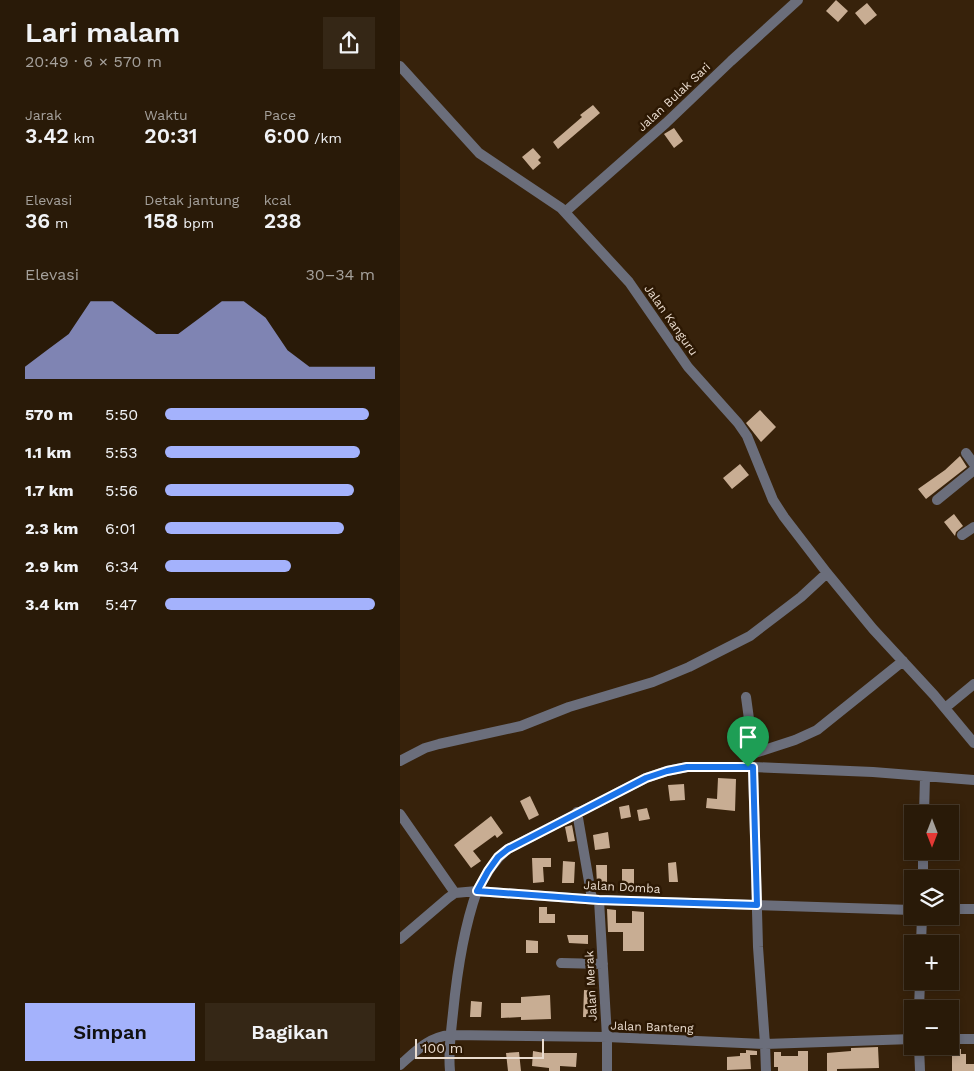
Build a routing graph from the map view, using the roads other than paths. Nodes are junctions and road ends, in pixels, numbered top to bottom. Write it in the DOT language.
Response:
graph roads {
  1 [pos="798,0"];
  2 [pos="400,66"];
  3 [pos="565,212"];
  4 [pos="966,453"];
  5 [pos="974,464"];
  6 [pos="974,470"];
  7 [pos="937,500"];
  8 [pos="974,527"];
  9 [pos="962,535"];
  10 [pos="826,574"];
  11 [pos="903,661"];
  12 [pos="974,684"];
  13 [pos="746,697"];
  14 [pos="945,708"];
  15 [pos="973,739"];
  16 [pos="749,755"];
  17 [pos="400,761"];
  18 [pos="750,767"];
  19 [pos="925,777"];
  20 [pos="974,780"];
  21 [pos="924,805"];
  22 [pos="577,812"];
  23 [pos="400,814"];
  24 [pos="477,891"];
  25 [pos="455,893"];
  26 [pos="596,899"];
  27 [pos="757,905"];
  28 [pos="959,909"];
  29 [pos="974,909"];
  30 [pos="904,910"];
  31 [pos="400,939"];
  32 [pos="562,963"];
  33 [pos="603,964"];
  34 [pos="450,1035"];
  35 [pos="607,1037"];
  36 [pos="959,1039"];
  37 [pos="974,1039"];
  38 [pos="904,1040"];
  39 [pos="765,1044"];
  40 [pos="919,1055"];
  41 [pos="400,1065"];
  42 [pos="450,1071"];
  43 [pos="607,1071"];
  44 [pos="766,1071"];
  45 [pos="920,1071"];
  1 -- 3 [label="street, Jalan Bulak Sari"];
  2 -- 3 [label="street, Jalan Kanguru"];
  3 -- 10 [label="street, Jalan Kanguru"];
  4 -- 5 [label="street"];
  6 -- 7 [label="street"];
  8 -- 9 [label="street"];
  10 -- 11 [label="street, Jalan Kanguru"];
  10 -- 17 [label="street"];
  11 -- 14 [label="street, Jalan Kanguru"];
  11 -- 16 [label="street"];
  12 -- 14 [label="street"];
  13 -- 16 [label="street"];
  14 -- 15 [label="street, Jalan Kanguru"];
  16 -- 18 [label="street"];
  18 -- 19 [label="street"];
  18 -- 22 [label="street"];
  18 -- 27 [label="street"];
  19 -- 20 [label="street"];
  19 -- 21 [label="street"];
  22 -- 24 [label="street"];
  22 -- 26 [label="street, Jalan Merak"];
  23 -- 25 [label="street"];
  24 -- 25 [label="street, Jalan Domba"];
  24 -- 26 [label="street, Jalan Domba"];
  24 -- 34 [label="street"];
  25 -- 31 [label="street"];
  26 -- 27 [label="street, Jalan Domba"];
  26 -- 33 [label="street, Jalan Merak"];
  27 -- 30 [label="street, Jalan Domba"];
  27 -- 39 [label="street"];
  28 -- 29 [label="street"];
  32 -- 33 [label="street"];
  33 -- 35 [label="street, Jalan Merak"];
  34 -- 35 [label="street, Jalan Banteng"];
  34 -- 41 [label="street, Jalan Banteng"];
  34 -- 42 [label="street"];
  35 -- 39 [label="street, Jalan Banteng"];
  35 -- 43 [label="street, Jalan Merak"];
  36 -- 37 [label="street"];
  38 -- 39 [label="street, Jalan Banteng"];
  39 -- 44 [label="street"];
  40 -- 45 [label="street"];
}
